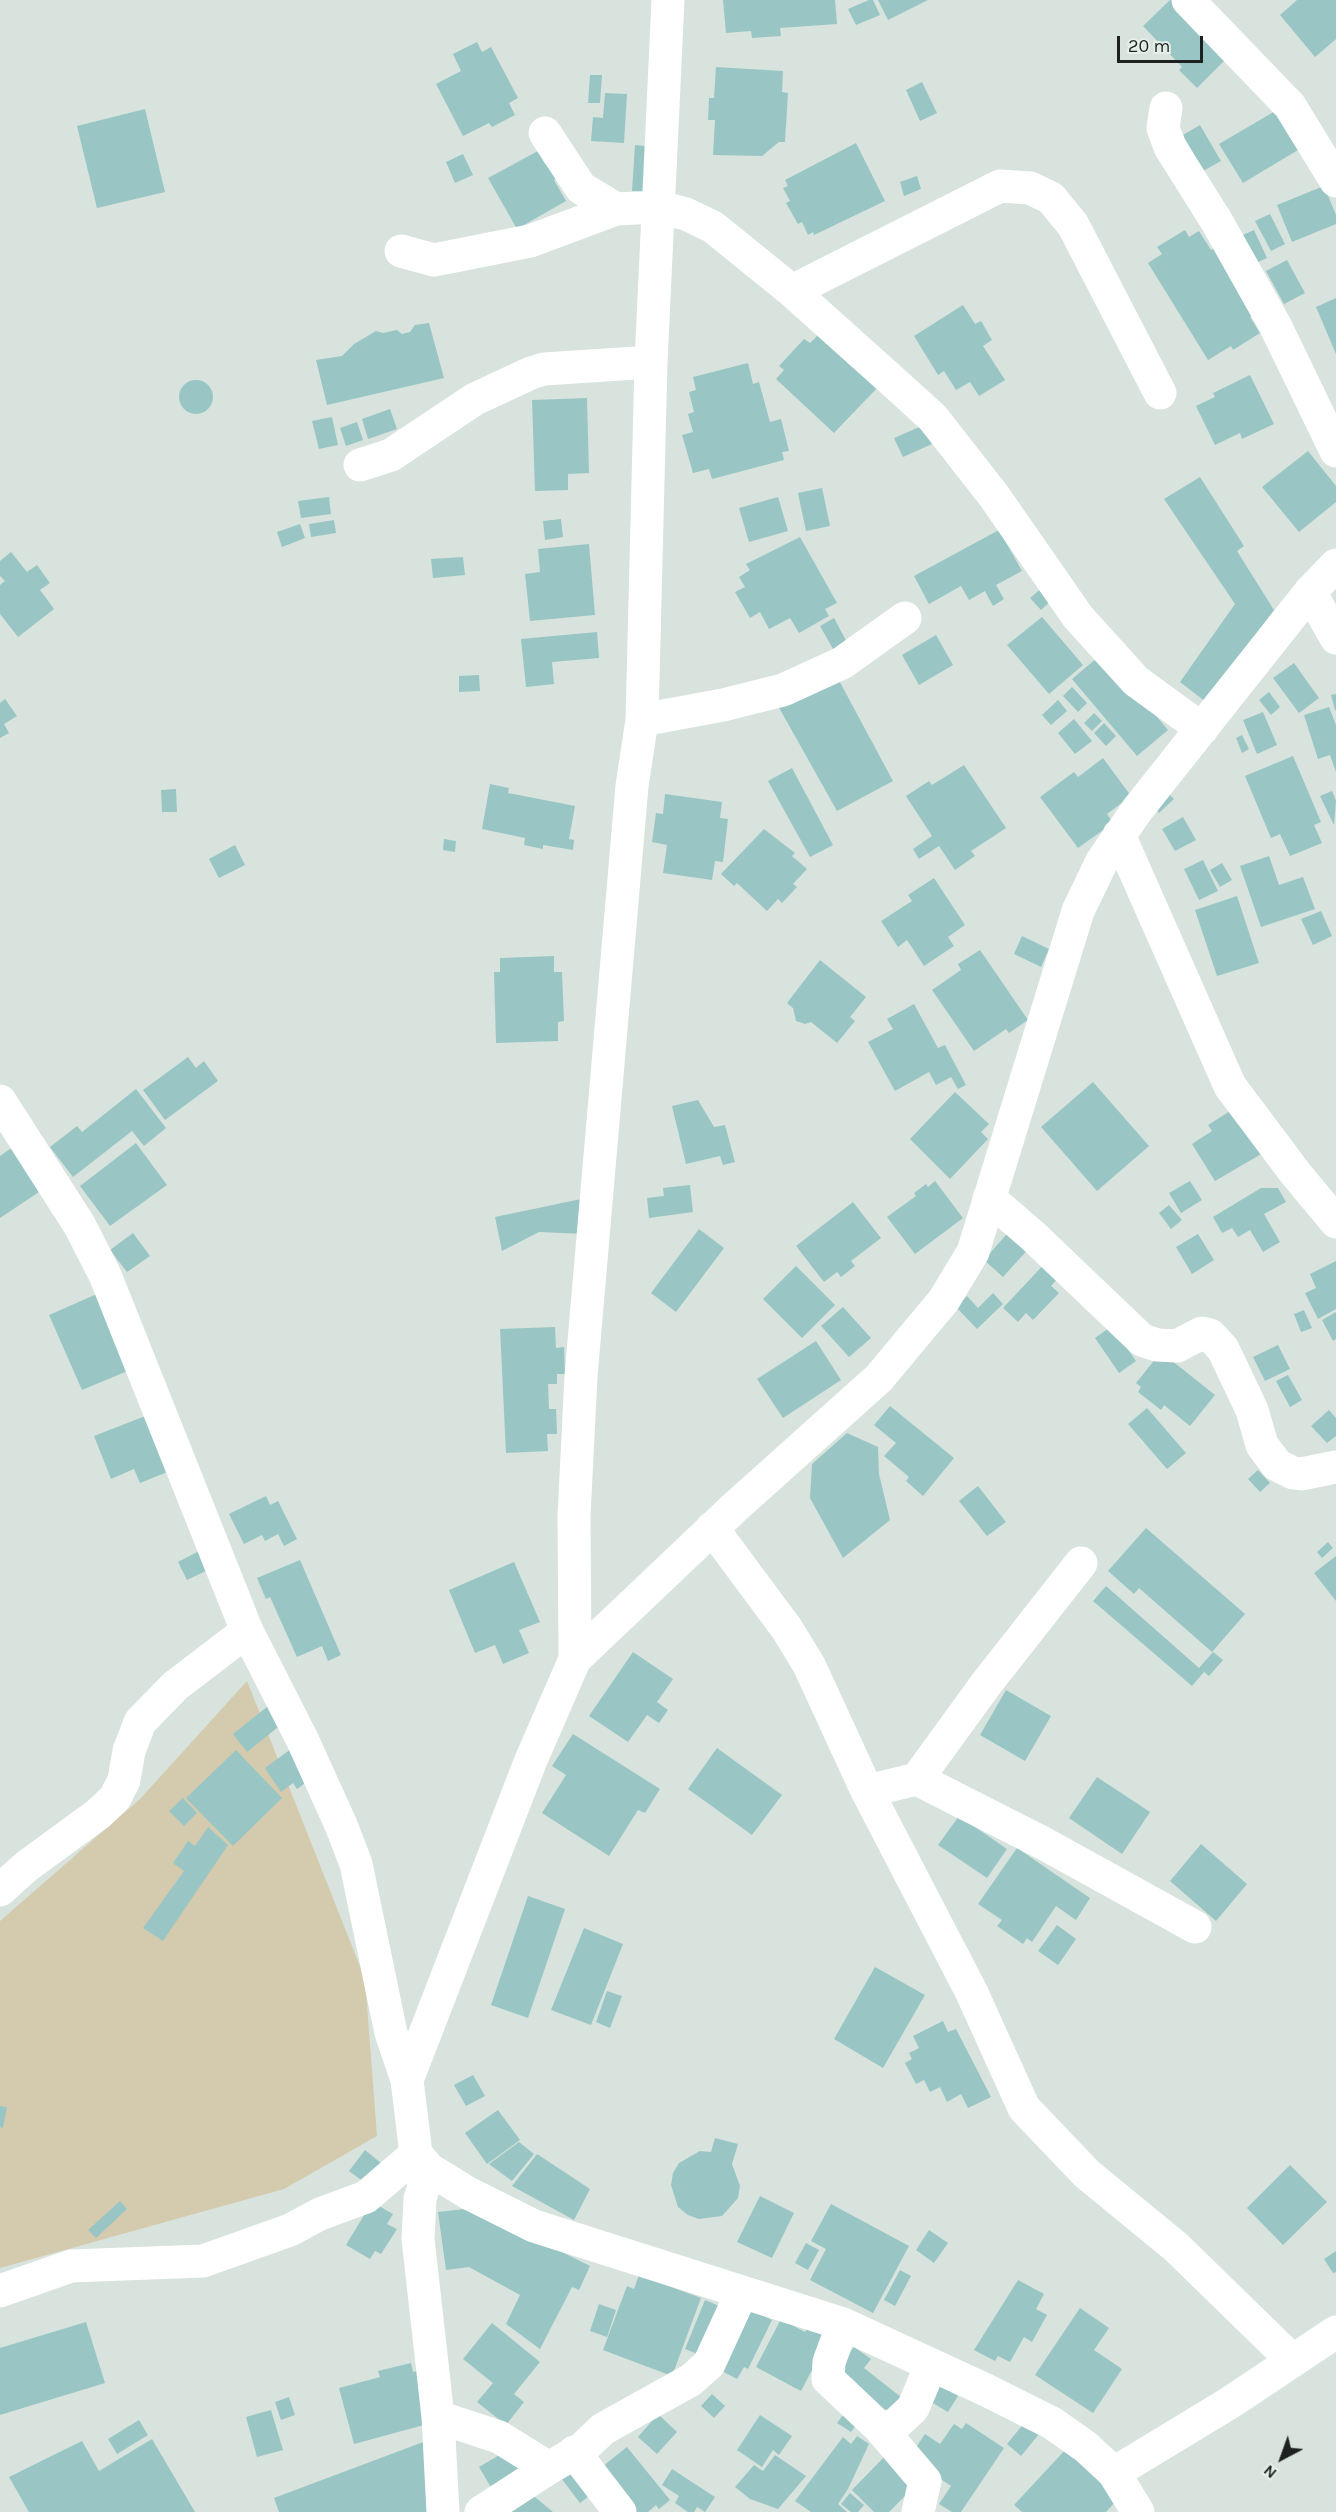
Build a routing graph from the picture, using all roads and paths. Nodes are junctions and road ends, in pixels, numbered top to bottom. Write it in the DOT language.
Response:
graph roads {
  1 [pos="668,0"];
  2 [pos="1188,0"];
  3 [pos="1166,108"];
  4 [pos="545,133"];
  5 [pos="1336,181"];
  6 [pos="659,207"];
  7 [pos="616,208"];
  8 [pos="401,251"];
  9 [pos="792,291"];
  10 [pos="651,362"];
  11 [pos="1160,393"];
  12 [pos="1336,451"];
  13 [pos="360,465"];
  14 [pos="1336,565"];
  15 [pos="1310,592"];
  16 [pos="905,618"];
  17 [pos="1336,638"];
  18 [pos="642,720"];
  19 [pos="1202,729"];
  20 [pos="1119,835"];
  21 [pos="0,1101"];
  22 [pos="989,1198"];
  23 [pos="1336,1222"];
  24 [pos="1322,1470"];
  25 [pos="1336,1491"];
  26 [pos="712,1528"];
  27 [pos="1081,1563"];
  28 [pos="247,1631"];
  29 [pos="575,1659"];
  30 [pos="918,1779"];
  31 [pos="867,1791"];
  32 [pos="0,1890"];
  33 [pos="1196,1927"];
  34 [pos="407,2079"];
  35 [pos="422,2162"];
  36 [pos="0,2291"];
  37 [pos="742,2292"];
  38 [pos="843,2324"];
  39 [pos="1336,2332"];
  40 [pos="1292,2360"];
  41 [pos="931,2365"];
  42 [pos="438,2417"];
  43 [pos="880,2428"];
  44 [pos="562,2460"];
  45 [pos="1114,2473"];
  46 [pos="443,2512"];
  47 [pos="481,2512"];
  48 [pos="620,2512"];
  49 [pos="918,2512"];
  50 [pos="1138,2512"];
  1 -- 6 [label="street"];
  2 -- 5 [label="street"];
  3 -- 12 [label="street"];
  4 -- 7 [label="street"];
  6 -- 7 [label="street"];
  6 -- 9 [label="street"];
  6 -- 10 [label="street"];
  7 -- 8 [label="street"];
  9 -- 11 [label="street"];
  9 -- 19 [label="street"];
  10 -- 13 [label="street"];
  10 -- 18 [label="street"];
  14 -- 15 [label="street"];
  15 -- 17 [label="street"];
  15 -- 19 [label="street"];
  16 -- 18 [label="street"];
  18 -- 29 [label="street"];
  19 -- 20 [label="street"];
  20 -- 22 [label="street"];
  20 -- 23 [label="street"];
  21 -- 28 [label="street"];
  22 -- 24 [label="street"];
  22 -- 26 [label="street"];
  24 -- 25 [label="street"];
  26 -- 29 [label="street"];
  26 -- 31 [label="street"];
  27 -- 30 [label="street"];
  28 -- 32 [label="street"];
  28 -- 34 [label="street"];
  29 -- 34 [label="street"];
  30 -- 31 [label="street"];
  30 -- 33 [label="street"];
  31 -- 40 [label="street"];
  34 -- 35 [label="street"];
  35 -- 36 [label="street"];
  35 -- 37 [label="street"];
  35 -- 42 [label="street"];
  37 -- 38 [label="street"];
  37 -- 44 [label="street"];
  38 -- 41 [label="street"];
  38 -- 43 [label="street"];
  39 -- 40 [label="street"];
  40 -- 45 [label="street"];
  41 -- 43 [label="street"];
  41 -- 45 [label="street"];
  42 -- 44 [label="street"];
  42 -- 46 [label="street"];
  43 -- 49 [label="street"];
  44 -- 47 [label="street"];
  44 -- 48 [label="street"];
  45 -- 50 [label="street"];
}
